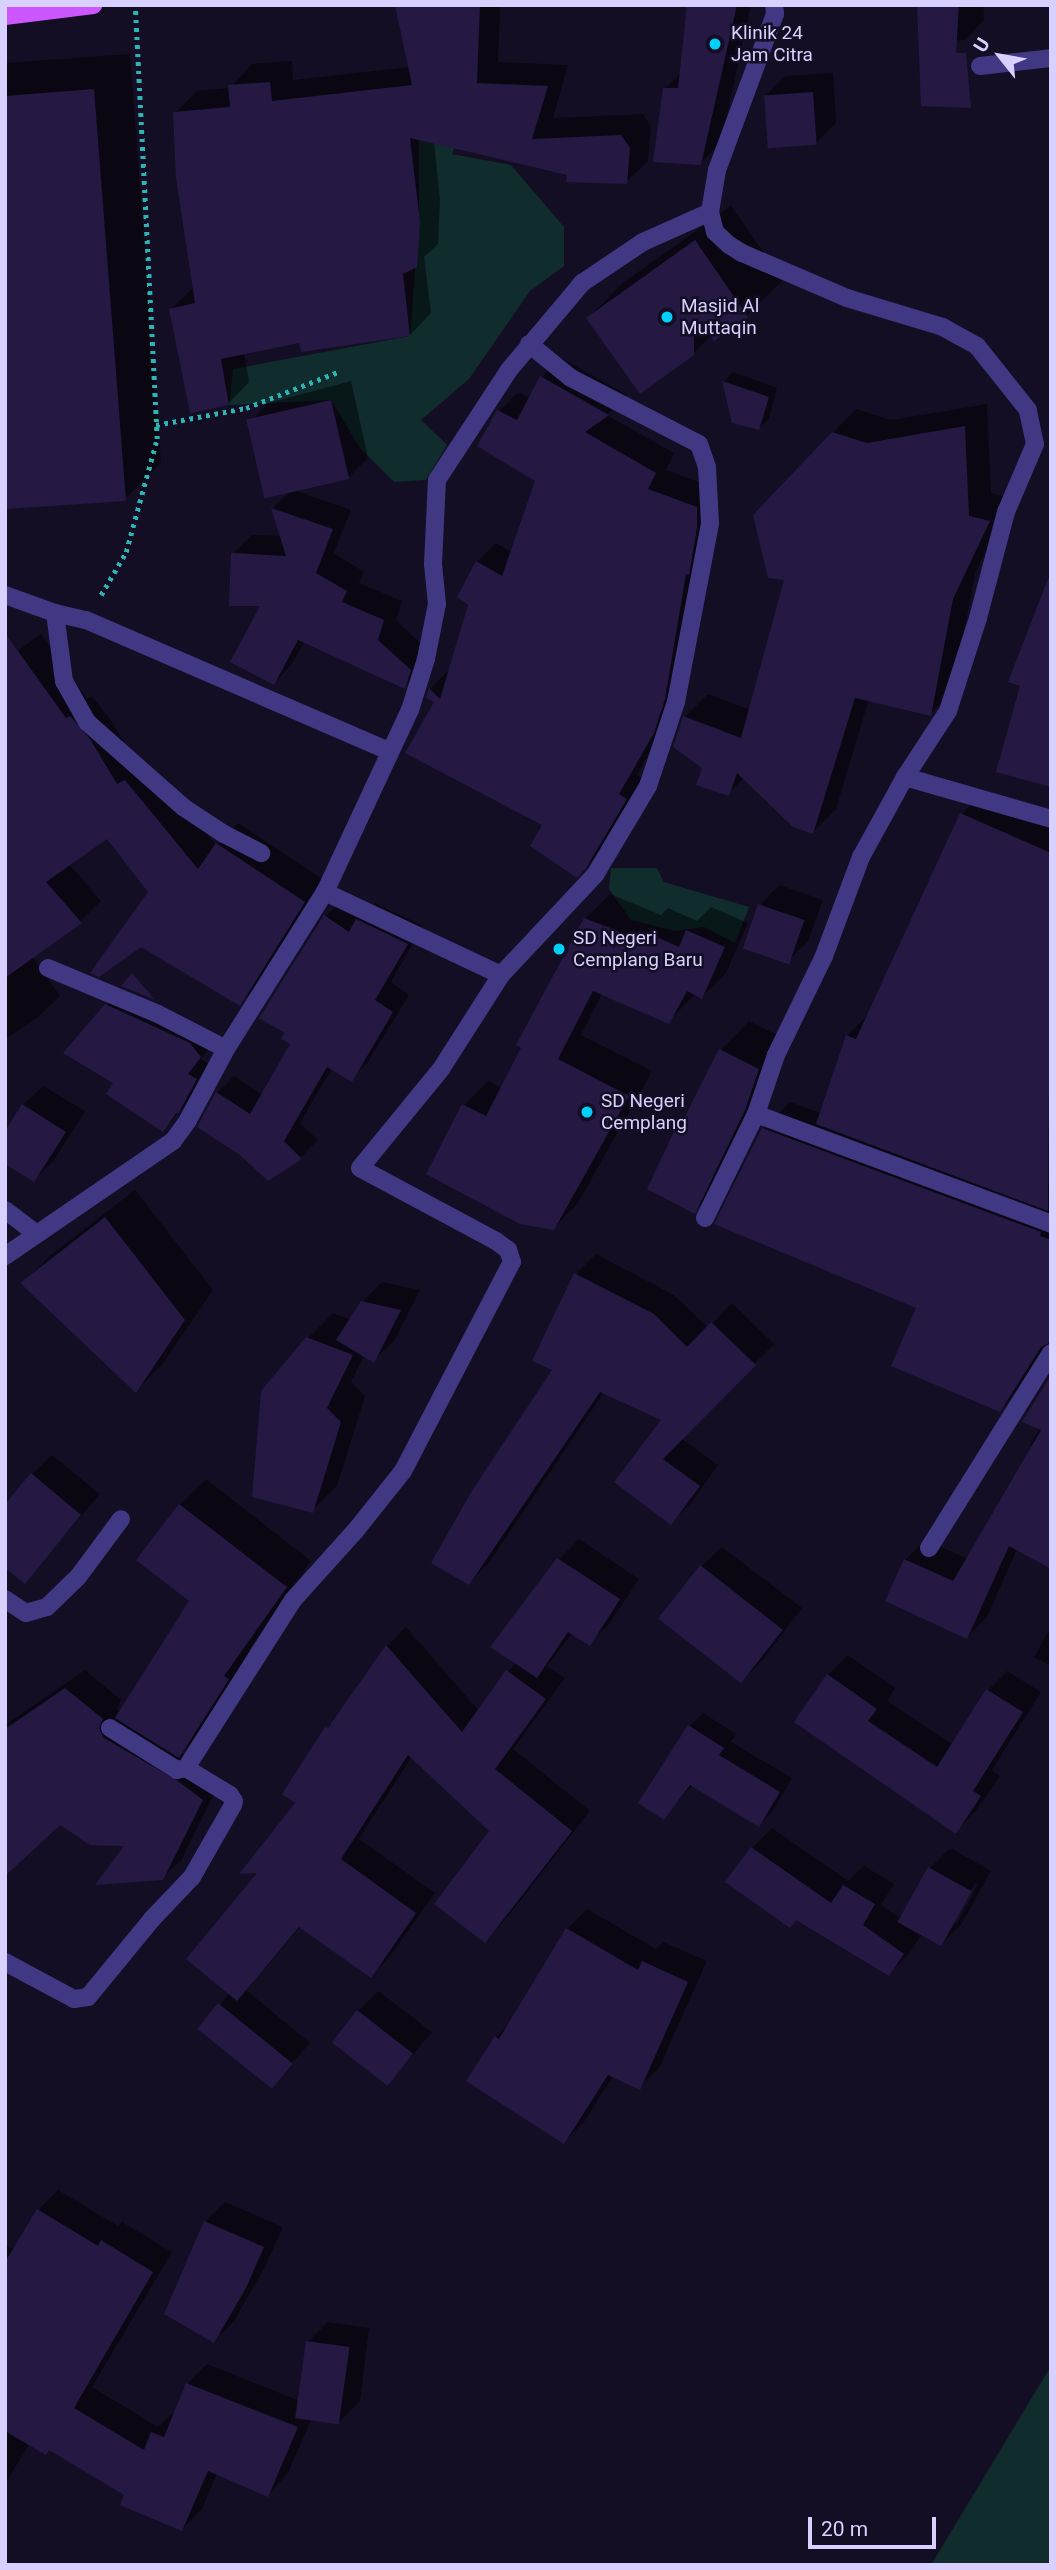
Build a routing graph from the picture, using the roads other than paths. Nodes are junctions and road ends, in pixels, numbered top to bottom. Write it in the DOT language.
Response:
graph roads {
  1 [pos="93,5"];
  2 [pos="774,5"];
  3 [pos="5,16"];
  4 [pos="1051,58"];
  5 [pos="980,66"];
  6 [pos="710,212"];
  7 [pos="529,344"];
  8 [pos="1043,447"];
  9 [pos="5,594"];
  10 [pos="55,613"];
  11 [pos="389,751"];
  12 [pos="905,777"];
  13 [pos="1051,819"];
  14 [pos="261,853"];
  15 [pos="325,892"];
  16 [pos="48,968"];
  17 [pos="501,975"];
  18 [pos="226,1049"];
  19 [pos="756,1114"];
  20 [pos="5,1210"];
  21 [pos="705,1218"];
  22 [pos="1051,1224"];
  23 [pos="36,1233"];
  24 [pos="5,1255"];
  25 [pos="1051,1353"];
  26 [pos="121,1518"];
  27 [pos="929,1548"];
  28 [pos="5,1599"];
  29 [pos="110,1728"];
  30 [pos="186,1768"];
  31 [pos="5,1962"];
  1 -- 3 [label="main road"];
  2 -- 6 [label="street"];
  4 -- 5 [label="street"];
  6 -- 7 [label="street"];
  6 -- 8 [label="street"];
  7 -- 11 [label="street"];
  7 -- 17 [label="street"];
  8 -- 12 [label="street"];
  9 -- 10 [label="street"];
  10 -- 11 [label="street"];
  10 -- 14 [label="street"];
  11 -- 15 [label="street"];
  12 -- 13 [label="street"];
  12 -- 19 [label="street"];
  15 -- 17 [label="street"];
  15 -- 18 [label="street"];
  16 -- 18 [label="street"];
  17 -- 30 [label="street"];
  18 -- 23 [label="street"];
  19 -- 21 [label="street"];
  19 -- 22 [label="street"];
  20 -- 23 [label="street"];
  23 -- 24 [label="street"];
  25 -- 27 [label="street"];
  26 -- 28 [label="street"];
  29 -- 30 [label="street"];
  30 -- 31 [label="street"];
}
